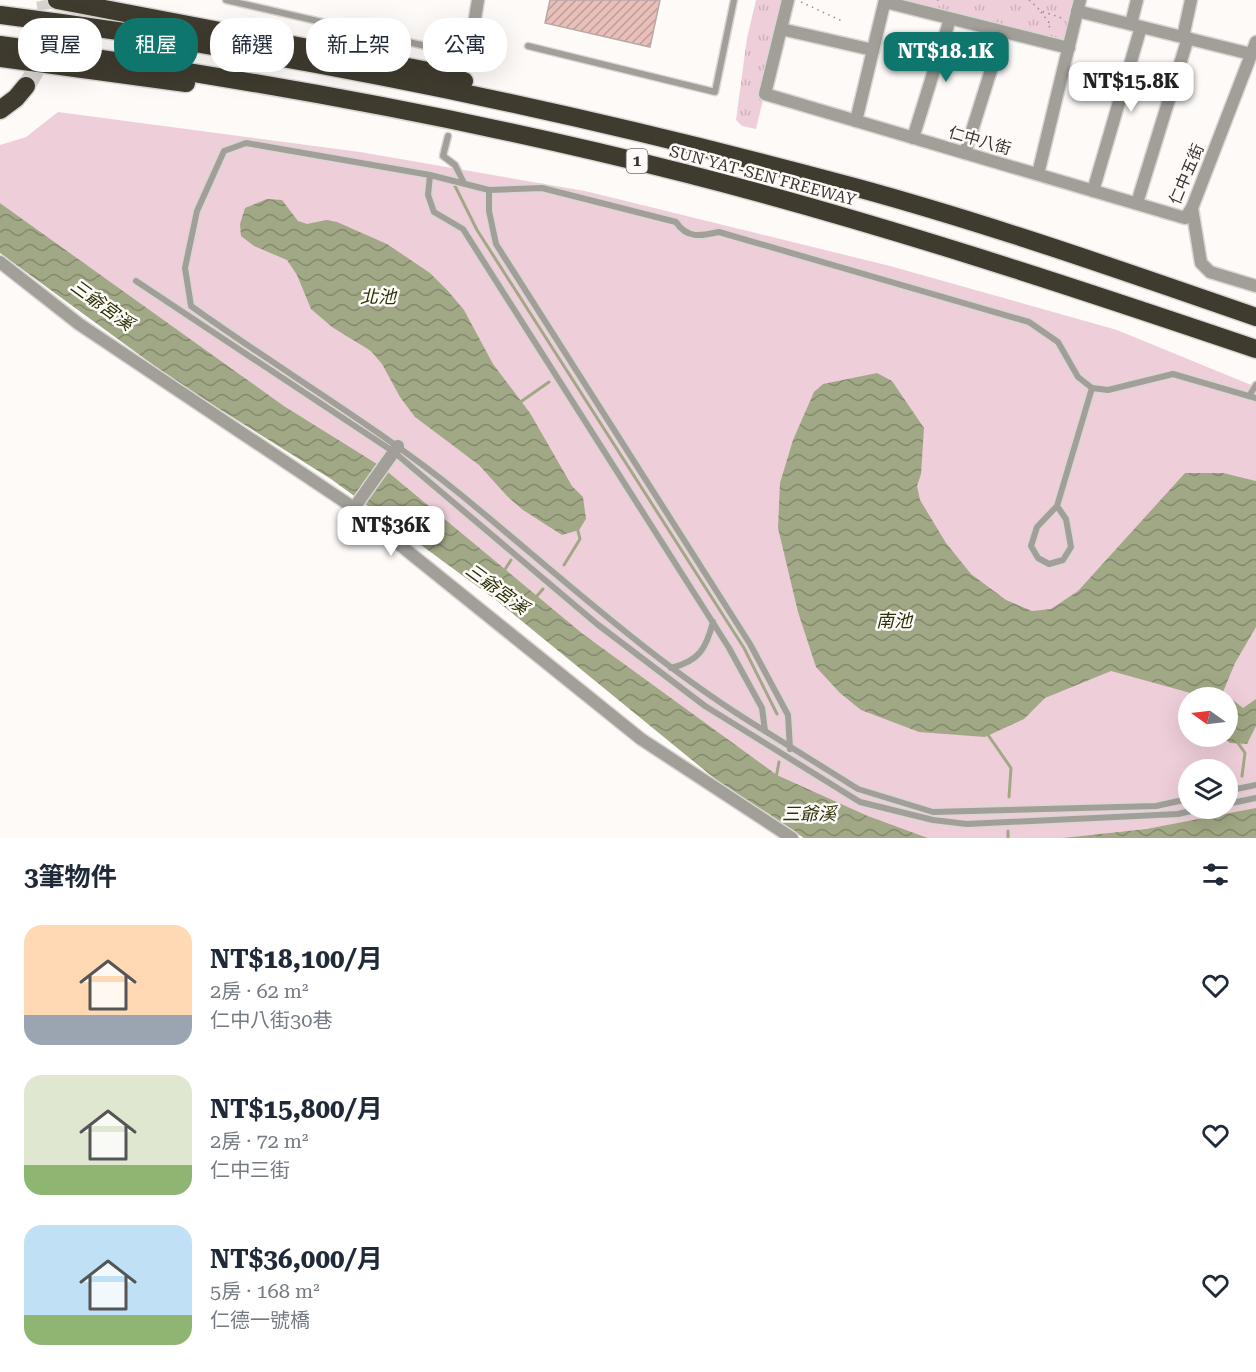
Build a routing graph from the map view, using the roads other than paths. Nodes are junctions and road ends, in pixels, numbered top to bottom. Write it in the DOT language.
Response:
graph roads {
  1 [pos="57,0"];
  2 [pos="226,0"];
  3 [pos="478,0"];
  4 [pos="734,0"];
  5 [pos="788,0"];
  6 [pos="1137,0"];
  7 [pos="1191,0"];
  8 [pos="885,1"];
  9 [pos="1077,11"];
  10 [pos="0,15"];
  11 [pos="475,18"];
  12 [pos="950,19"];
  13 [pos="1136,26"];
  14 [pos="781,29"];
  15 [pos="1003,32"];
  16 [pos="1185,38"];
  17 [pos="1256,42"];
  18 [pos="0,45"];
  19 [pos="528,46"];
  20 [pos="1069,48"];
  21 [pos="873,50"];
  22 [pos="423,51"];
  23 [pos="1251,54"];
  24 [pos="0,58"];
  25 [pos="26,86"];
  26 [pos="0,110"];
  27 [pos="426,113"];
  28 [pos="592,119"];
  29 [pos="856,120"];
  30 [pos="448,136"];
  31 [pos="914,138"];
  32 [pos="965,153"];
  33 [pos="1038,174"];
  34 [pos="430,175"];
  35 [pos="464,183"];
  36 [pos="489,190"];
  37 [pos="1093,190"];
  38 [pos="1137,204"];
  39 [pos="1189,213"];
  40 [pos="0,262"];
  41 [pos="136,281"];
  42 [pos="1256,286"];
  43 [pos="1256,317"];
  44 [pos="1256,349"];
  45 [pos="1256,385"];
  46 [pos="1092,388"];
  47 [pos="1253,397"];
  48 [pos="394,452"];
  49 [pos="356,505"];
  50 [pos="1057,506"];
  51 [pos="713,622"];
  52 [pos="671,668"];
  53 [pos="765,731"];
  54 [pos="790,749"];
  55 [pos="1256,785"];
  56 [pos="1238,789"];
  57 [pos="1256,798"];
  58 [pos="1178,801"];
  59 [pos="1238,802"];
  60 [pos="1178,811"];
  61 [pos="792,838"];
  1 -- 28 [label="highway"];
  2 -- 22 [label="lane"];
  3 -- 11 [label="street"];
  4 -- 19 [label="lane"];
  5 -- 14 [label="street"];
  6 -- 13 [label="street"];
  7 -- 16 [label="street"];
  8 -- 12 [label="street"];
  8 -- 21 [label="street"];
  9 -- 13 [label="street"];
  9 -- 20 [label="street"];
  10 -- 28 [label="highway, SUN YAT-SEN FREEWAY / 1"];
  12 -- 15 [label="street"];
  12 -- 31 [label="street"];
  13 -- 16 [label="street"];
  13 -- 37 [label="street"];
  14 -- 21 [label="street"];
  14 -- 29 [label="street, 仁中八街"];
  15 -- 20 [label="street"];
  15 -- 32 [label="street"];
  16 -- 23 [label="street"];
  16 -- 38 [label="street"];
  17 -- 23 [label="street, 仁中五街"];
  18 -- 27 [label="highway, SUN YAT-SEN FREEWAY / 1"];
  20 -- 33 [label="street"];
  21 -- 29 [label="street"];
  23 -- 39 [label="street, 仁中五街"];
  24 -- 27 [label="highway"];
  25 -- 26 [label="highway"];
  27 -- 44 [label="highway, SUN YAT-SEN FREEWAY / 1"];
  28 -- 43 [label="highway, SUN YAT-SEN FREEWAY / 1"];
  29 -- 31 [label="street, 仁中八街"];
  30 -- 35 [label="lane"];
  31 -- 32 [label="street, 仁中八街"];
  32 -- 33 [label="street, 仁中八街"];
  33 -- 37 [label="street, 仁中八街"];
  34 -- 35 [label="lane"];
  34 -- 48 [label="lane"];
  34 -- 51 [label="lane"];
  35 -- 36 [label="lane"];
  36 -- 46 [label="lane"];
  36 -- 54 [label="lane"];
  37 -- 38 [label="street, 仁中八街"];
  38 -- 39 [label="street, 仁中八街"];
  39 -- 42 [label="street"];
  40 -- 49 [label="street"];
  41 -- 48 [label="lane"];
  45 -- 47 [label="lane"];
  46 -- 47 [label="lane"];
  46 -- 50 [label="lane"];
  48 -- 49 [label="street"];
  48 -- 52 [label="lane"];
  48 -- 60 [label="lane"];
  49 -- 61 [label="street"];
  50 -- 50 [label="lane"];
  51 -- 52 [label="lane"];
  51 -- 53 [label="lane"];
  52 -- 53 [label="lane"];
  53 -- 54 [label="lane"];
  54 -- 58 [label="lane"];
  55 -- 56 [label="lane"];
  57 -- 59 [label="lane"];
}
